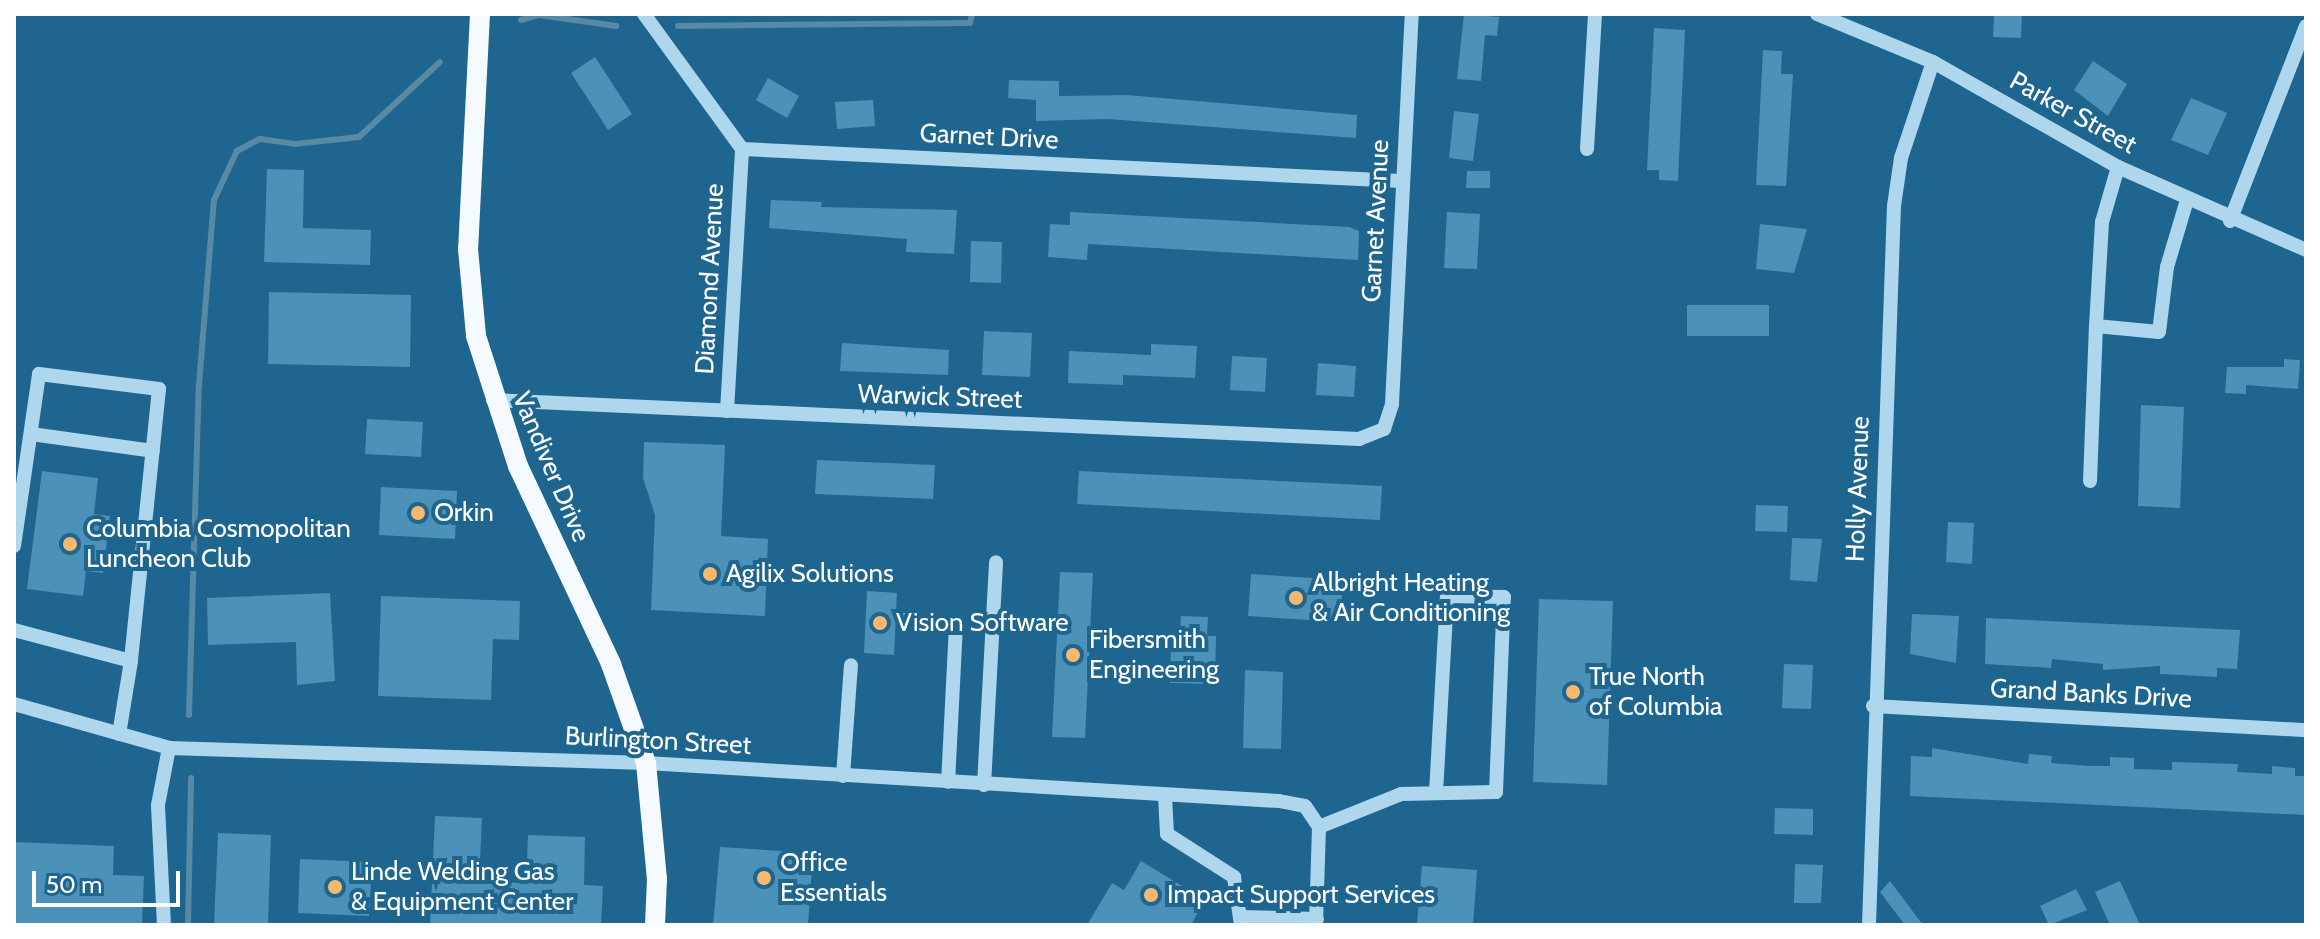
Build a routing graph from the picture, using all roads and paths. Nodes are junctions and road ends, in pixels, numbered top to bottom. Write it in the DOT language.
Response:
graph roads {
  1 [pos="480,14"];
  2 [pos="644,14"];
  3 [pos="1412,14"];
  4 [pos="1595,14"];
  5 [pos="1817,14"];
  6 [pos="2306,26"];
  7 [pos="1933,62"];
  8 [pos="742,149"];
  9 [pos="1587,149"];
  10 [pos="2118,167"];
  11 [pos="1401,181"];
  12 [pos="2187,200"];
  13 [pos="2230,221"];
  14 [pos="2306,250"];
  15 [pos="2096,326"];
  16 [pos="493,400"];
  17 [pos="727,411"];
  18 [pos="1384,429"];
  19 [pos="31,434"];
  20 [pos="153,451"];
  21 [pos="2090,481"];
  22 [pos="14,546"];
  23 [pos="996,562"];
  24 [pos="905,620"];
  25 [pos="14,630"];
  26 [pos="131,661"];
  27 [pos="851,665"];
  28 [pos="14,704"];
  29 [pos="1873,706"];
  30 [pos="2306,730"];
  31 [pos="119,734"];
  32 [pos="169,748"];
  33 [pos="646,763"];
  34 [pos="843,776"];
  35 [pos="948,782"];
  36 [pos="984,785"];
  37 [pos="1436,792"];
  38 [pos="1165,796"];
  39 [pos="1319,827"];
  40 [pos="1241,921"];
  41 [pos="1316,922"];
  42 [pos="164,925"];
  43 [pos="655,925"];
  44 [pos="1869,925"];
  1 -- 16 [label="main road, Vandiver Drive"];
  2 -- 8 [label="street"];
  3 -- 11 [label="street, Garnet Avenue"];
  4 -- 9 [label="street"];
  5 -- 7 [label="street, Parker Street"];
  6 -- 13 [label="street"];
  7 -- 10 [label="street, Parker Street"];
  7 -- 29 [label="street, Holly Avenue"];
  8 -- 11 [label="street, Garnet Drive"];
  8 -- 17 [label="street, Diamond Avenue"];
  10 -- 12 [label="street, Parker Street"];
  10 -- 15 [label="street"];
  11 -- 18 [label="street, Garnet Avenue"];
  12 -- 13 [label="street, Parker Street"];
  12 -- 15 [label="street"];
  13 -- 14 [label="street, Parker Street"];
  15 -- 21 [label="street"];
  16 -- 17 [label="street, Warwick Street"];
  16 -- 33 [label="main road, Vandiver Drive"];
  17 -- 18 [label="street, Warwick Street"];
  19 -- 20 [label="street"];
  19 -- 20 [label="street"];
  19 -- 22 [label="street"];
  20 -- 26 [label="street"];
  23 -- 36 [label="street"];
  24 -- 35 [label="street"];
  25 -- 26 [label="street"];
  26 -- 31 [label="street"];
  27 -- 34 [label="street"];
  28 -- 31 [label="street, Burlington Street"];
  29 -- 30 [label="street, Grand Banks Drive"];
  29 -- 44 [label="street, Holly Avenue"];
  31 -- 32 [label="street, Burlington Street"];
  32 -- 33 [label="street, Burlington Street"];
  32 -- 42 [label="street"];
  33 -- 34 [label="street, Burlington Street"];
  33 -- 43 [label="main road, Vandiver Drive"];
  34 -- 35 [label="street, Burlington Street"];
  35 -- 36 [label="street, Burlington Street"];
  36 -- 38 [label="street, Burlington Street"];
  37 -- 37 [label="street"];
  37 -- 39 [label="street"];
  38 -- 39 [label="street, Burlington Street"];
  38 -- 40 [label="street"];
  39 -- 41 [label="street"];
  40 -- 41 [label="street"];
}
